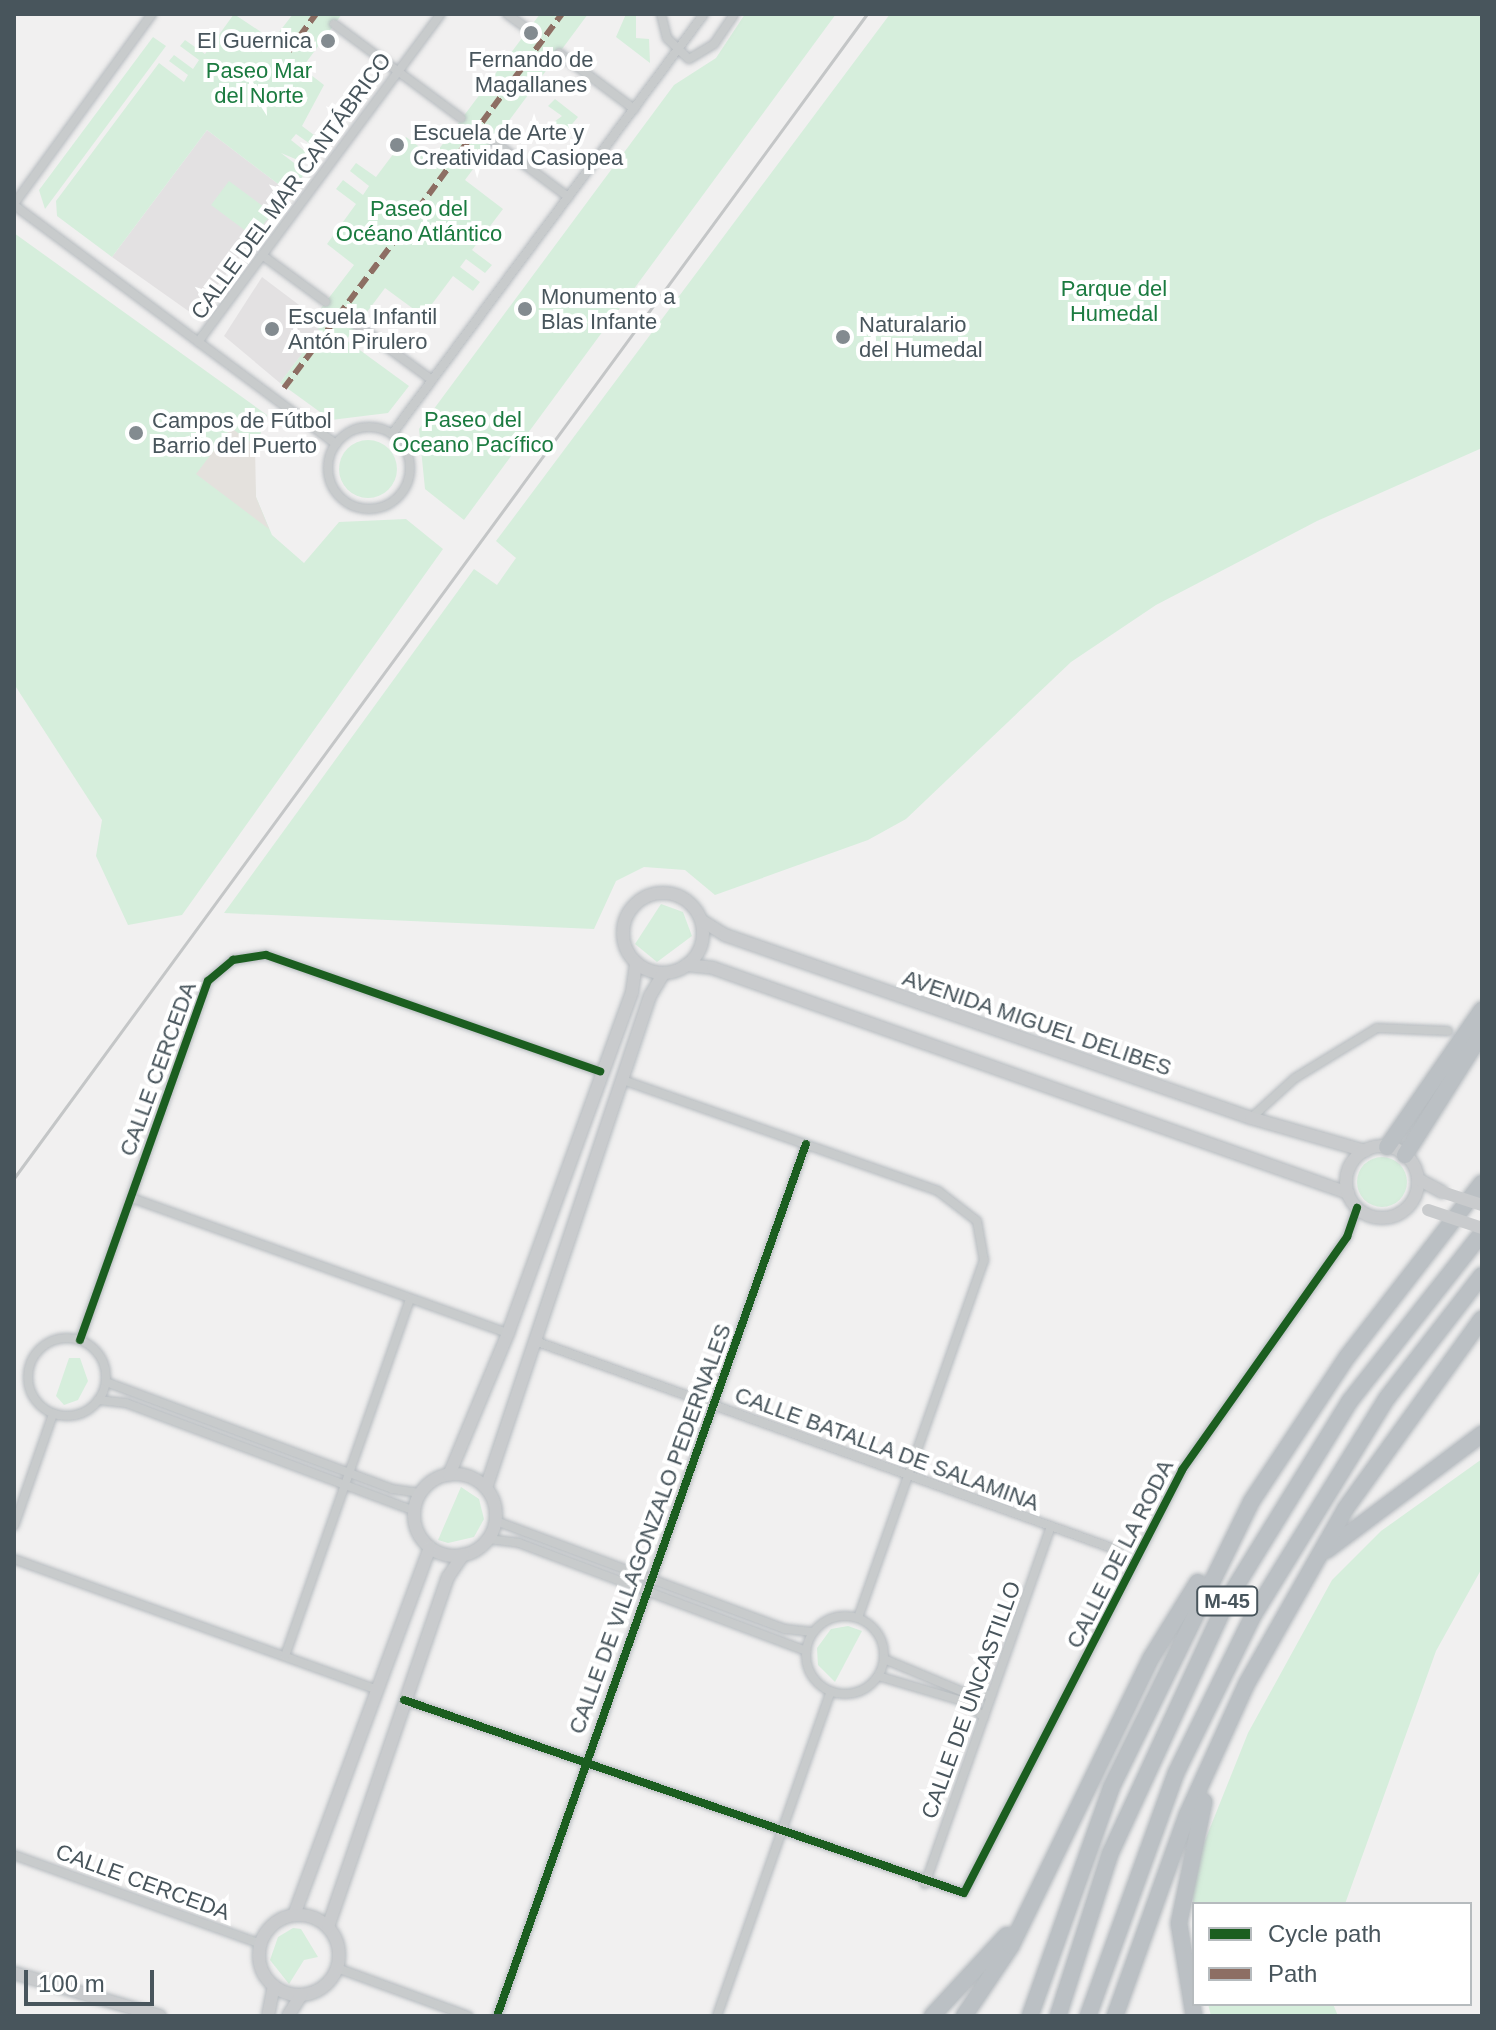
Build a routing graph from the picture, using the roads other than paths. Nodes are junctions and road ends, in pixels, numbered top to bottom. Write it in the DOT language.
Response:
graph roads {
  1 [pos="152,14"];
  2 [pos="441,14"];
  3 [pos="507,14"];
  4 [pos="661,14"];
  5 [pos="704,14"];
  6 [pos="734,14"];
  7 [pos="334,24"];
  8 [pos="528,29"];
  9 [pos="675,52"];
  10 [pos="559,53"];
  11 [pos="398,72"];
  12 [pos="634,109"];
  13 [pos="461,118"];
  14 [pos="493,141"];
  15 [pos="568,197"];
  16 [pos="14,204"];
  17 [pos="262,255"];
  18 [pos="326,302"];
  19 [pos="357,325"];
  20 [pos="198,342"];
  21 [pos="432,380"];
  22 [pos="392,434"];
  23 [pos="336,444"];
  24 [pos="701,920"];
  25 [pos="636,962"];
  26 [pos="686,965"];
  27 [pos="664,973"];
  28 [pos="1482,1010"];
  29 [pos="1448,1031"];
  30 [pos="1482,1033"];
  31 [pos="600,1071"];
  32 [pos="623,1080"];
  33 [pos="1251,1118"];
  34 [pos="806,1144"];
  35 [pos="1387,1147"];
  36 [pos="1365,1151"];
  37 [pos="1405,1155"];
  38 [pos="1418,1179"];
  39 [pos="1482,1183"];
  40 [pos="1348,1193"];
  41 [pos="1482,1194"];
  42 [pos="132,1198"];
  43 [pos="1482,1205"];
  44 [pos="1357,1208"];
  45 [pos="1406,1209"];
  46 [pos="1482,1231"];
  47 [pos="1431,1248"];
  48 [pos="1482,1275"];
  49 [pos="410,1299"];
  50 [pos="1482,1319"];
  51 [pos="508,1333"];
  52 [pos="80,1340"];
  53 [pos="535,1341"];
  54 [pos="106,1382"];
  55 [pos="98,1400"];
  56 [pos="713,1406"];
  57 [pos="53,1414"];
  58 [pos="1482,1434"];
  59 [pos="449,1475"];
  60 [pos="908,1476"];
  61 [pos="348,1477"];
  62 [pos="486,1488"];
  63 [pos="422,1493"];
  64 [pos="1251,1502"];
  65 [pos="415,1511"];
  66 [pos="496,1521"];
  67 [pos="14,1526"];
  68 [pos="1051,1527"];
  69 [pos="488,1539"];
  70 [pos="430,1547"];
  71 [pos="463,1555"];
  72 [pos="1137,1557"];
  73 [pos="14,1559"];
  74 [pos="1314,1562"];
  75 [pos="649,1585"];
  76 [pos="858,1617"];
  77 [pos="813,1632"];
  78 [pos="806,1651"];
  79 [pos="285,1656"];
  80 [pos="884,1659"];
  81 [pos="878,1676"];
  82 [pos="1247,1683"];
  83 [pos="378,1690"];
  84 [pos="831,1691"];
  85 [pos="992,1694"];
  86 [pos="404,1700"];
  87 [pos="984,1718"];
  88 [pos="586,1764"];
  89 [pos="1081,1801"];
  90 [pos="781,1833"];
  91 [pos="14,1855"];
  92 [pos="1165,1872"];
  93 [pos="925,1884"];
  94 [pos="294,1915"];
  95 [pos="328,1927"];
  96 [pos="261,1944"];
  97 [pos="337,1968"];
  98 [pos="14,1973"];
  99 [pos="274,1986"];
  100 [pos="301,1995"];
  101 [pos="1192,2005"];
  102 [pos="160,2016"];
  103 [pos="268,2016"];
  104 [pos="288,2016"];
  105 [pos="468,2016"];
  106 [pos="497,2016"];
  107 [pos="717,2016"];
  108 [pos="932,2016"];
  109 [pos="964,2016"];
  110 [pos="1030,2016"];
  111 [pos="1058,2016"];
  112 [pos="1088,2016"];
  113 [pos="1115,2016"];
  114 [pos="1126,2016"];
  1 -- 16 [label="street"];
  2 -- 11 [label="street, CALLE DEL MAR CANTÁBRICO"];
  3 -- 8 [label="street"];
  4 -- 9 [label="street"];
  5 -- 9 [label="street"];
  6 -- 9 [label="street"];
  7 -- 11 [label="street"];
  9 -- 12 [label="street"];
  10 -- 12 [label="street"];
  11 -- 13 [label="street"];
  11 -- 17 [label="street, CALLE DEL MAR CANTÁBRICO"];
  12 -- 15 [label="street"];
  14 -- 15 [label="street"];
  15 -- 21 [label="street"];
  16 -- 20 [label="street"];
  17 -- 18 [label="street"];
  17 -- 20 [label="street, CALLE DEL MAR CANTÁBRICO"];
  19 -- 21 [label="street"];
  20 -- 23 [label="street"];
  21 -- 22 [label="street"];
  22 -- 23 [label="street"];
  22 -- 23 [label="street"];
  24 -- 25 [label="main road"];
  24 -- 26 [label="main road"];
  24 -- 33 [label="main road, AVENIDA MIGUEL DELIBES"];
  25 -- 27 [label="main road"];
  25 -- 31 [label="main road"];
  26 -- 27 [label="main road"];
  26 -- 40 [label="main road"];
  27 -- 32 [label="main road"];
  28 -- 35 [label="highway"];
  29 -- 33 [label="street"];
  30 -- 37 [label="highway"];
  31 -- 42 [label="street, CALLE CERCEDA"];
  31 -- 51 [label="main road"];
  32 -- 34 [label="street"];
  32 -- 53 [label="main road"];
  33 -- 36 [label="main road, AVENIDA MIGUEL DELIBES"];
  34 -- 56 [label="street, CALLE DE VILLAGONZALO PEDERNALES"];
  34 -- 60 [label="street"];
  35 -- 36 [label="main road"];
  35 -- 37 [label="main road"];
  36 -- 40 [label="main road"];
  37 -- 38 [label="main road"];
  38 -- 43 [label="main road, bridge"];
  38 -- 45 [label="main road"];
  39 -- 47 [label="highway"];
  40 -- 44 [label="main road"];
  41 -- 47 [label="highway"];
  42 -- 49 [label="street"];
  42 -- 52 [label="street, CALLE CERCEDA"];
  44 -- 45 [label="main road"];
  44 -- 72 [label="street, CALLE DE LA RODA"];
  45 -- 46 [label="main road, bridge"];
  46 -- 111 [label="highway, M-45"];
  47 -- 64 [label="highway"];
  48 -- 112 [label="highway, M-45"];
  49 -- 51 [label="street"];
  49 -- 61 [label="street"];
  50 -- 74 [label="highway"];
  51 -- 59 [label="main road"];
  52 -- 54 [label="street"];
  52 -- 57 [label="street"];
  53 -- 56 [label="street, CALLE BATALLA DE SALAMINA"];
  53 -- 62 [label="main road"];
  54 -- 55 [label="street"];
  54 -- 61 [label="street"];
  55 -- 57 [label="street"];
  55 -- 61 [label="street"];
  56 -- 60 [label="street, CALLE BATALLA DE SALAMINA"];
  56 -- 75 [label="street, CALLE DE VILLAGONZALO PEDERNALES"];
  57 -- 67 [label="street"];
  58 -- 74 [label="highway"];
  59 -- 62 [label="main road"];
  59 -- 63 [label="main road"];
  60 -- 68 [label="street, CALLE BATALLA DE SALAMINA"];
  60 -- 76 [label="street"];
  61 -- 63 [label="street"];
  61 -- 65 [label="street"];
  61 -- 79 [label="street"];
  62 -- 66 [label="main road"];
  63 -- 65 [label="main road"];
  64 -- 89 [label="highway"];
  64 -- 110 [label="highway"];
  65 -- 70 [label="main road"];
  66 -- 69 [label="main road"];
  66 -- 75 [label="street"];
  68 -- 72 [label="street, CALLE BATALLA DE SALAMINA"];
  68 -- 85 [label="street, CALLE DE UNCASTILLO"];
  69 -- 71 [label="main road"];
  69 -- 75 [label="street"];
  70 -- 71 [label="main road"];
  70 -- 83 [label="main road"];
  71 -- 86 [label="main road"];
  72 -- 93 [label="street, CALLE DE LA RODA"];
  73 -- 79 [label="street"];
  74 -- 82 [label="highway"];
  75 -- 77 [label="street"];
  75 -- 78 [label="street"];
  75 -- 88 [label="street, CALLE DE VILLAGONZALO PEDERNALES"];
  76 -- 77 [label="street"];
  76 -- 80 [label="street"];
  77 -- 78 [label="street"];
  78 -- 84 [label="street"];
  79 -- 83 [label="street"];
  80 -- 81 [label="street"];
  80 -- 85 [label="street"];
  81 -- 84 [label="street"];
  81 -- 87 [label="street"];
  82 -- 92 [label="highway"];
  82 -- 101 [label="highway"];
  83 -- 94 [label="main road"];
  84 -- 90 [label="street"];
  85 -- 87 [label="street, CALLE DE UNCASTILLO"];
  86 -- 88 [label="street"];
  86 -- 95 [label="main road"];
  87 -- 93 [label="street, CALLE DE UNCASTILLO"];
  88 -- 90 [label="street"];
  88 -- 106 [label="street, CALLE DE VILLAGONZALO PEDERNALES"];
  89 -- 108 [label="highway"];
  89 -- 109 [label="highway"];
  90 -- 93 [label="street"];
  90 -- 107 [label="street"];
  91 -- 96 [label="street, CALLE CERCEDA"];
  92 -- 113 [label="highway"];
  92 -- 114 [label="highway"];
  94 -- 95 [label="main road"];
  94 -- 96 [label="main road"];
  95 -- 97 [label="main road"];
  96 -- 99 [label="main road"];
  97 -- 100 [label="main road"];
  97 -- 105 [label="street"];
  98 -- 102 [label="main road"];
  99 -- 100 [label="main road"];
  99 -- 103 [label="main road"];
  100 -- 104 [label="main road"];
}
